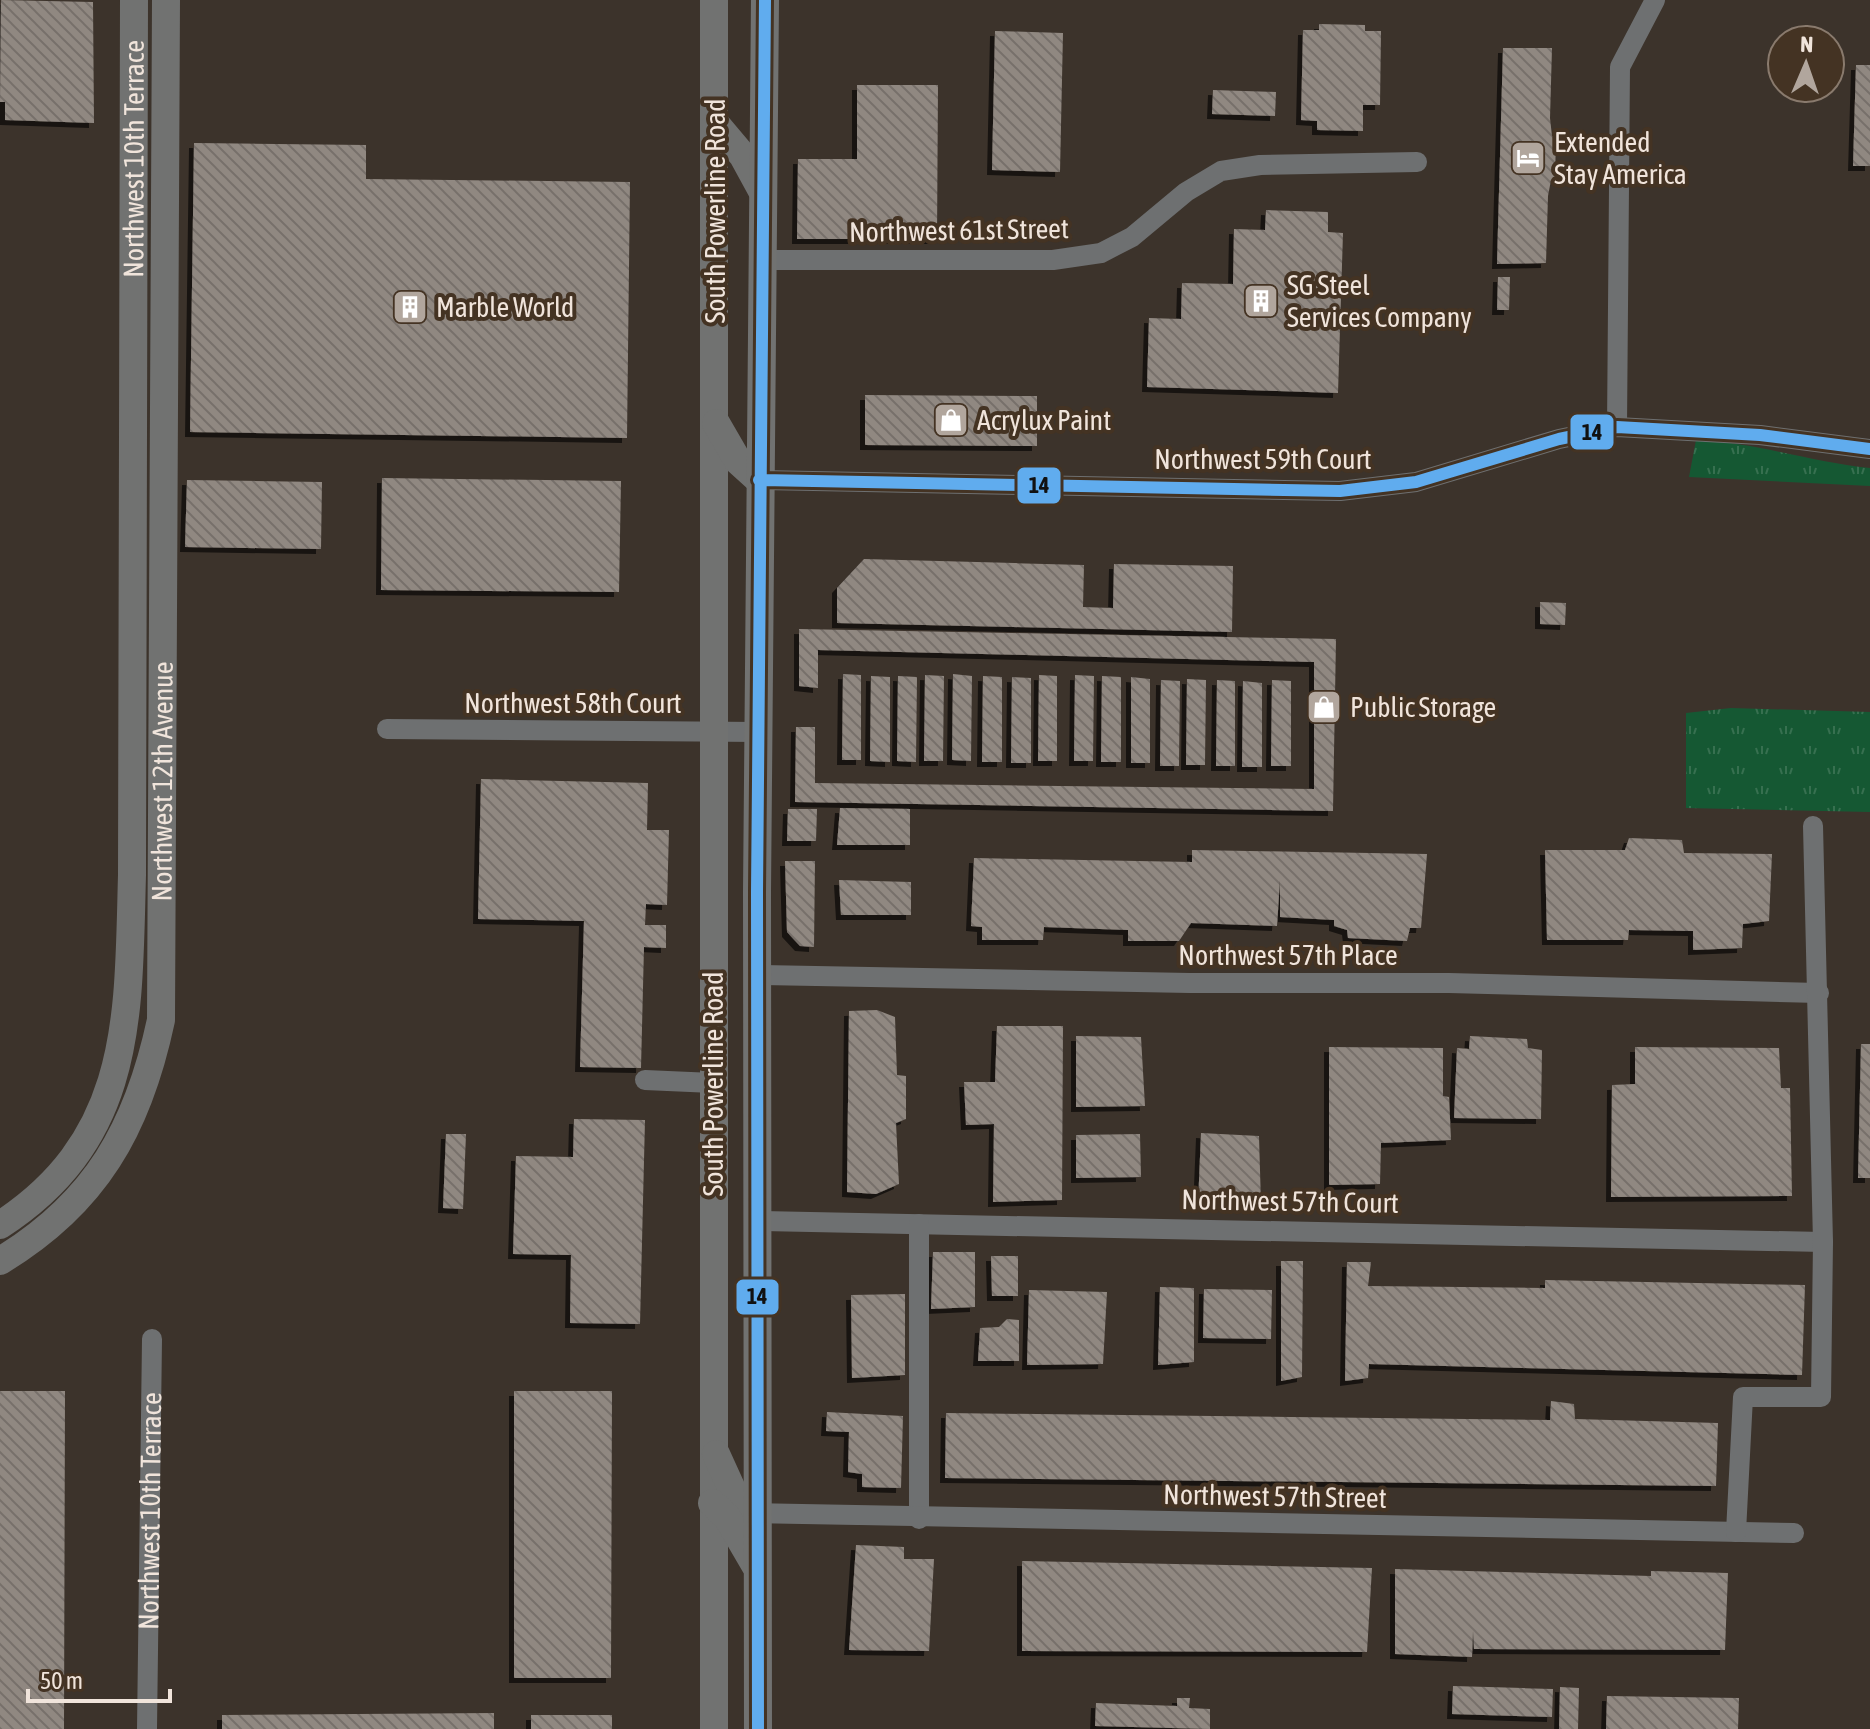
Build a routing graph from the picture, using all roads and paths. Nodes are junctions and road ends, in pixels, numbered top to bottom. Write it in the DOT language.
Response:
graph roads {
  1 [pos="134,0"];
  2 [pos="166,0"];
  3 [pos="714,0"];
  4 [pos="765,0"];
  5 [pos="1655,0"];
  6 [pos="716,124"];
  7 [pos="133,139"];
  8 [pos="165,139"];
  9 [pos="1417,162"];
  10 [pos="764,193"];
  11 [pos="163,244"];
  12 [pos="763,260"];
  13 [pos="132,316"];
  14 [pos="1617,427"];
  15 [pos="715,430"];
  16 [pos="1865,448"];
  17 [pos="759,480"];
  18 [pos="715,523"];
  19 [pos="387,729"];
  20 [pos="714,731"];
  21 [pos="759,732"];
  22 [pos="1813,826"];
  23 [pos="132,875"];
  24 [pos="163,875"];
  25 [pos="757,975"];
  26 [pos="1819,993"];
  27 [pos="645,1080"];
  28 [pos="713,1083"];
  29 [pos="713,1188"];
  30 [pos="757,1221"];
  31 [pos="919,1224"];
  32 [pos="0,1225"];
  33 [pos="1823,1242"];
  34 [pos="0,1261"];
  35 [pos="152,1339"];
  36 [pos="711,1442"];
  37 [pos="712,1503"];
  38 [pos="755,1513"];
  39 [pos="919,1519"];
  40 [pos="1736,1532"];
  41 [pos="1794,1533"];
  42 [pos="755,1566"];
  43 [pos="147,1729"];
  44 [pos="714,1729"];
  45 [pos="758,1729"];
  1 -- 7 [label="main road, Northwest 10th Terrace"];
  2 -- 8 [label="main road, Northwest 10th Terrace"];
  3 -- 6 [label="main road, South Powerline Road"];
  4 -- 10 [label="main road, South Powerline Road"];
  5 -- 14 [label="street"];
  6 -- 10 [label="main road"];
  6 -- 15 [label="main road, South Powerline Road"];
  7 -- 8 [label="main road"];
  7 -- 13 [label="main road, Northwest 10th Terrace"];
  8 -- 11 [label="main road, Northwest 10th Terrace"];
  9 -- 12 [label="street, Northwest 61st Street"];
  10 -- 12 [label="main road, South Powerline Road"];
  11 -- 24 [label="main road, Northwest 12th Avenue"];
  12 -- 17 [label="main road, South Powerline Road"];
  13 -- 23 [label="main road, Northwest 12th Avenue"];
  14 -- 16 [label="street, Northwest 59th Court"];
  14 -- 17 [label="street, Northwest 59th Court"];
  15 -- 17 [label="main road"];
  15 -- 18 [label="main road, South Powerline Road"];
  17 -- 18 [label="main road"];
  17 -- 21 [label="main road, South Powerline Road"];
  18 -- 20 [label="main road, South Powerline Road"];
  19 -- 20 [label="street, Northwest 58th Court"];
  20 -- 21 [label="street, Northwest 58th Court"];
  20 -- 28 [label="main road, South Powerline Road"];
  21 -- 25 [label="main road, South Powerline Road"];
  22 -- 26 [label="street"];
  23 -- 24 [label="main road"];
  23 -- 32 [label="main road, Northwest 12th Avenue"];
  24 -- 34 [label="main road, Northwest 12th Avenue"];
  25 -- 26 [label="street, Northwest 57th Place"];
  25 -- 30 [label="main road, South Powerline Road"];
  26 -- 33 [label="street"];
  27 -- 28 [label="street"];
  28 -- 29 [label="main road, South Powerline Road"];
  29 -- 30 [label="main road"];
  29 -- 36 [label="main road, South Powerline Road"];
  30 -- 31 [label="street, Northwest 57th Court"];
  30 -- 38 [label="main road, South Powerline Road"];
  31 -- 33 [label="street, Northwest 57th Court"];
  31 -- 39 [label="street"];
  33 -- 40 [label="street"];
  35 -- 43 [label="street, Northwest 10th Terrace"];
  36 -- 37 [label="main road, South Powerline Road"];
  36 -- 38 [label="main road"];
  37 -- 42 [label="main road"];
  37 -- 44 [label="main road, South Powerline Road"];
  38 -- 39 [label="street, Northwest 57th Street"];
  38 -- 42 [label="main road, South Powerline Road"];
  39 -- 40 [label="street, Northwest 57th Street"];
  40 -- 41 [label="street, Northwest 57th Street"];
  42 -- 45 [label="main road, South Powerline Road"];
}
